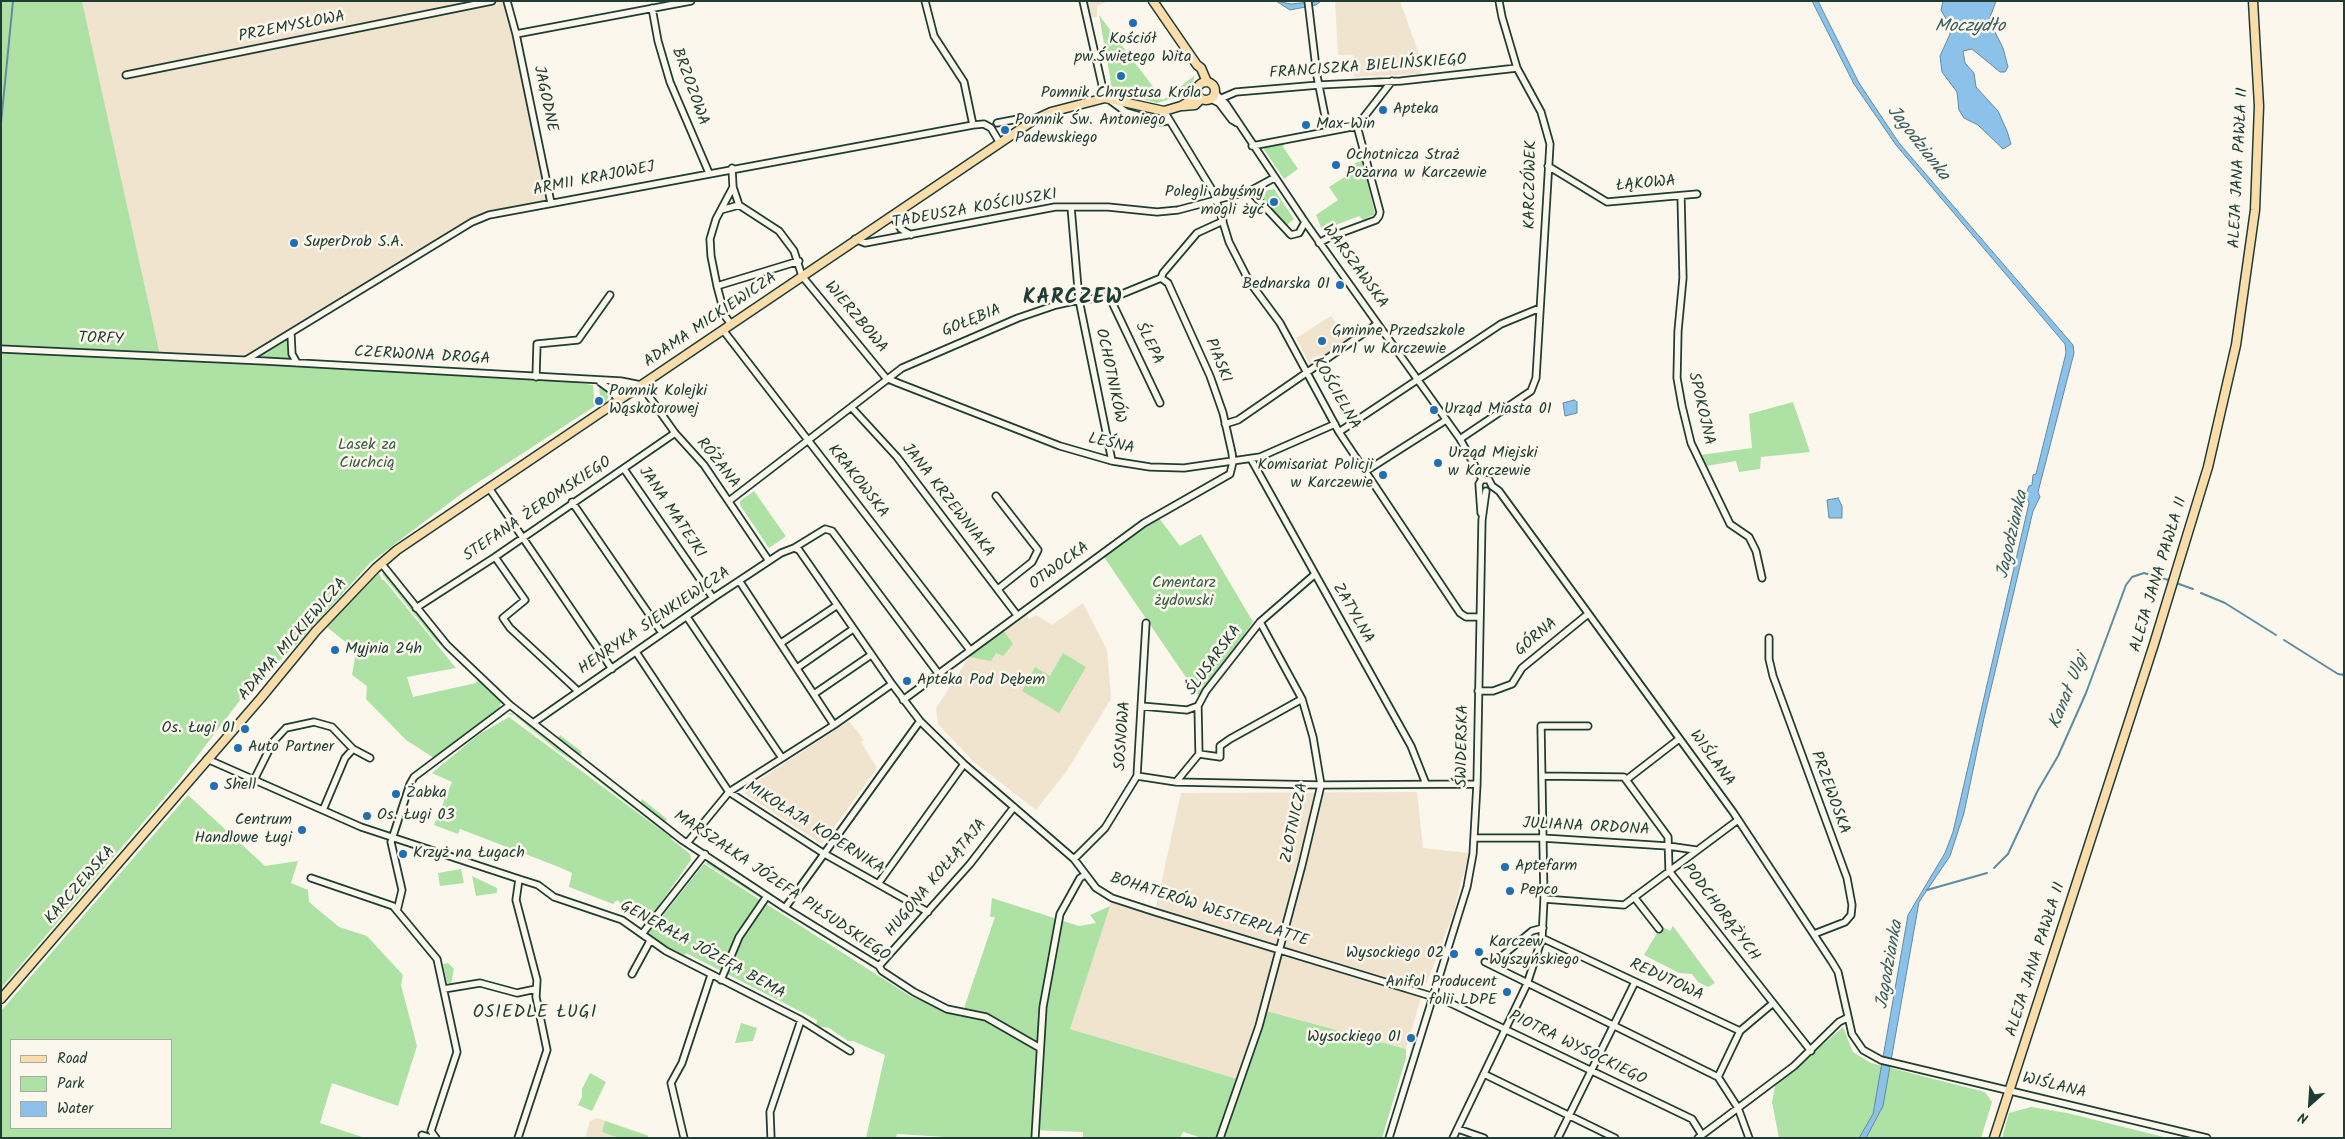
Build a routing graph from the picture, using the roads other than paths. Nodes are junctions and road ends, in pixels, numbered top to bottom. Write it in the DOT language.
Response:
graph roads {
  1 [pos="492,1"];
  2 [pos="507,1"];
  3 [pos="691,1"];
  4 [pos="924,1"];
  5 [pos="1083,1"];
  6 [pos="1153,1"];
  7 [pos="1308,1"];
  8 [pos="1500,1"];
  9 [pos="2253,1"];
  10 [pos="652,8"];
  11 [pos="516,34"];
  12 [pos="1518,68"];
  13 [pos="126,75"];
  14 [pos="1392,81"];
  15 [pos="1204,83"];
  16 [pos="1319,84"];
  17 [pos="1199,96"];
  18 [pos="1213,96"];
  19 [pos="1107,98"];
  20 [pos="1222,98"];
  21 [pos="1164,111"];
  22 [pos="1034,120"];
  23 [pos="1168,121"];
  24 [pos="996,123"];
  25 [pos="1237,123"];
  26 [pos="973,125"];
  27 [pos="1357,126"];
  28 [pos="1328,131"];
  29 [pos="1000,143"];
  30 [pos="1252,146"];
  31 [pos="1548,166"];
  32 [pos="732,168"];
  33 [pos="708,172"];
  34 [pos="1274,178"];
  35 [pos="733,187"];
  36 [pos="1250,191"];
  37 [pos="1697,194"];
  38 [pos="1681,196"];
  39 [pos="1217,201"];
  40 [pos="551,203"];
  41 [pos="740,205"];
  42 [pos="1071,207"];
  43 [pos="721,210"];
  44 [pos="892,215"];
  45 [pos="1223,221"];
  46 [pos="1305,222"];
  47 [pos="911,235"];
  48 [pos="855,239"];
  49 [pos="1319,243"];
  50 [pos="799,262"];
  51 [pos="802,276"];
  52 [pos="1161,278"];
  53 [pos="717,286"];
  54 [pos="610,295"];
  55 [pos="1110,298"];
  56 [pos="1079,300"];
  57 [pos="1540,308"];
  58 [pos="731,324"];
  59 [pos="1377,324"];
  60 [pos="723,330"];
  61 [pos="291,334"];
  62 [pos="1,349"];
  63 [pos="201,358"];
  64 [pos="246,360"];
  65 [pos="297,363"];
  66 [pos="1306,372"];
  67 [pos="536,377"];
  68 [pos="886,378"];
  69 [pos="1417,379"];
  70 [pos="598,381"];
  71 [pos="614,381"];
  72 [pos="641,385"];
  73 [pos="621,398"];
  74 [pos="1160,403"];
  75 [pos="852,408"];
  76 [pos="1446,420"];
  77 [pos="1225,424"];
  78 [pos="1335,424"];
  79 [pos="1340,432"];
  80 [pos="674,433"];
  81 [pos="1460,439"];
  82 [pos="808,442"];
  83 [pos="1251,459"];
  84 [pos="1112,462"];
  85 [pos="1233,462"];
  86 [pos="624,468"];
  87 [pos="1366,470"];
  88 [pos="1482,479"];
  89 [pos="1492,486"];
  90 [pos="489,488"];
  91 [pos="1480,488"];
  92 [pos="1486,491"];
  93 [pos="996,496"];
  94 [pos="729,501"];
  95 [pos="572,502"];
  96 [pos="1482,520"];
  97 [pos="524,536"];
  98 [pos="794,548"];
  99 [pos="495,557"];
  100 [pos="769,561"];
  101 [pos="381,563"];
  102 [pos="1314,575"];
  103 [pos="1762,578"];
  104 [pos="740,582"];
  105 [pos="998,589"];
  106 [pos="713,598"];
  107 [pos="836,606"];
  108 [pos="416,608"];
  109 [pos="1017,614"];
  110 [pos="1588,614"];
  111 [pos="687,617"];
  112 [pos="1479,617"];
  113 [pos="1260,622"];
  114 [pos="1146,623"];
  115 [pos="853,629"];
  116 [pos="662,633"];
  117 [pos="1769,638"];
  118 [pos="781,642"];
  119 [pos="970,650"];
  120 [pos="636,652"];
  121 [pos="871,655"];
  122 [pos="797,668"];
  123 [pos="612,669"];
  124 [pos="938,673"];
  125 [pos="892,684"];
  126 [pos="578,691"];
  127 [pos="1478,691"];
  128 [pos="814,694"];
  129 [pos="1302,698"];
  130 [pos="903,700"];
  131 [pos="510,705"];
  132 [pos="1141,706"];
  133 [pos="1198,706"];
  134 [pos="920,721"];
  135 [pos="533,722"];
  136 [pos="834,725"];
  137 [pos="1588,726"];
  138 [pos="1679,739"];
  139 [pos="353,749"];
  140 [pos="1199,754"];
  141 [pos="370,758"];
  142 [pos="782,758"];
  143 [pos="207,759"];
  144 [pos="964,764"];
  145 [pos="1137,776"];
  146 [pos="1542,776"];
  147 [pos="254,780"];
  148 [pos="1626,780"];
  149 [pos="1176,782"];
  150 [pos="1426,784"];
  151 [pos="1477,784"];
  152 [pos="1320,785"];
  153 [pos="181,791"];
  154 [pos="729,792"];
  155 [pos="1014,807"];
  156 [pos="323,810"];
  157 [pos="1738,820"];
  158 [pos="1475,838"];
  159 [pos="1542,838"];
  160 [pos="392,839"];
  161 [pos="687,844"];
  162 [pos="1668,846"];
  163 [pos="1696,850"];
  164 [pos="823,853"];
  165 [pos="705,854"];
  166 [pos="1074,859"];
  167 [pos="1669,871"];
  168 [pos="1085,875"];
  169 [pos="311,878"];
  170 [pos="519,879"];
  171 [pos="878,884"];
  172 [pos="767,896"];
  173 [pos="1634,897"];
  174 [pos="1544,899"];
  175 [pos="785,908"];
  176 [pos="928,912"];
  177 [pos="397,913"];
  178 [pos="1543,928"];
  179 [pos="1659,929"];
  180 [pos="642,934"];
  181 [pos="1814,934"];
  182 [pos="1542,938"];
  183 [pos="650,941"];
  184 [pos="1279,950"];
  185 [pos="1485,962"];
  186 [pos="879,966"];
  187 [pos="1495,967"];
  188 [pos="632,974"];
  189 [pos="711,975"];
  190 [pos="721,980"];
  191 [pos="1635,982"];
  192 [pos="1527,984"];
  193 [pos="444,989"];
  194 [pos="536,990"];
  195 [pos="1432,996"];
  196 [pos="1,999"];
  197 [pos="1772,1004"];
  198 [pos="1847,1018"];
  199 [pos="801,1020"];
  200 [pos="1613,1026"];
  201 [pos="1505,1029"];
  202 [pos="1740,1031"];
  203 [pos="1040,1048"];
  204 [pos="850,1051"];
  205 [pos="1811,1051"];
  206 [pos="1591,1070"];
  207 [pos="1484,1074"];
  208 [pos="1718,1077"];
  209 [pos="2009,1090"];
  210 [pos="1738,1108"];
  211 [pos="1569,1115"];
  212 [pos="1458,1128"];
  213 [pos="422,1135"];
  214 [pos="1700,1136"];
  215 [pos="432,1138"];
  216 [pos="436,1138"];
  217 [pos="518,1138"];
  218 [pos="684,1138"];
  219 [pos="771,1138"];
  220 [pos="1035,1138"];
  221 [pos="1220,1138"];
  222 [pos="1389,1138"];
  223 [pos="1453,1138"];
  224 [pos="1484,1138"];
  225 [pos="1558,1138"];
  226 [pos="1614,1138"];
  227 [pos="1749,1138"];
  228 [pos="1994,1138"];
  229 [pos="2207,1138"];
  1 -- 13 [label="street, PRZEMYSŁOWA"];
  2 -- 11 [label="street, JAGODNE"];
  3 -- 10 [label="street"];
  4 -- 26 [label="street"];
  5 -- 19 [label="street"];
  6 -- 15 [label="main road"];
  7 -- 16 [label="street"];
  8 -- 12 [label="street, KARCZÓWEK"];
  9 -- 209 [label="main road, ALEJA JANA PAWŁA II"];
  10 -- 11 [label="street"];
  10 -- 33 [label="street, BRZOZOWA"];
  11 -- 40 [label="street, JAGODNE"];
  12 -- 14 [label="street, FRANCISZKA BIELIŃSKIEGO"];
  12 -- 31 [label="street, KARCZÓWEK"];
  14 -- 16 [label="street, FRANCISZKA BIELIŃSKIEGO"];
  14 -- 27 [label="street"];
  15 -- 17 [label="main road"];
  15 -- 18 [label="main road"];
  16 -- 20 [label="street, FRANCISZKA BIELIŃSKIEGO"];
  16 -- 28 [label="street"];
  17 -- 18 [label="main road"];
  17 -- 21 [label="main road, ADAMA MICKIEWICZA"];
  18 -- 20 [label="street"];
  18 -- 25 [label="street"];
  19 -- 21 [label="main road, ADAMA MICKIEWICZA"];
  19 -- 22 [label="main road, ADAMA MICKIEWICZA"];
  19 -- 23 [label="street"];
  20 -- 25 [label="street"];
  21 -- 23 [label="street, KOŚCIELNA"];
  22 -- 24 [label="street"];
  22 -- 29 [label="main road, ADAMA MICKIEWICZA"];
  23 -- 39 [label="street, KOŚCIELNA"];
  25 -- 30 [label="street, WARSZAWSKA"];
  26 -- 29 [label="street, ARMII KRAJOWEJ"];
  26 -- 32 [label="street, ARMII KRAJOWEJ"];
  27 -- 28 [label="street"];
  27 -- 49 [label="street"];
  28 -- 30 [label="street"];
  29 -- 44 [label="main road, ADAMA MICKIEWICZA"];
  30 -- 34 [label="street, WARSZAWSKA"];
  31 -- 38 [label="street, ŁĄKOWA"];
  31 -- 57 [label="street, KARCZÓWEK"];
  32 -- 33 [label="street, ARMII KRAJOWEJ"];
  32 -- 35 [label="street"];
  33 -- 40 [label="street, ARMII KRAJOWEJ"];
  34 -- 36 [label="street, TADEUSZA KOŚCIUSZKI"];
  34 -- 46 [label="street, WARSZAWSKA"];
  35 -- 41 [label="street"];
  35 -- 43 [label="street"];
  36 -- 39 [label="street, TADEUSZA KOŚCIUSZKI"];
  36 -- 46 [label="street"];
  37 -- 38 [label="street, ŁĄKOWA"];
  38 -- 103 [label="street, SPOKOJNA"];
  39 -- 42 [label="street, TADEUSZA KOŚCIUSZKI"];
  39 -- 45 [label="street, KOŚCIELNA"];
  40 -- 61 [label="street, ARMII KRAJOWEJ"];
  41 -- 43 [label="street"];
  41 -- 50 [label="street"];
  42 -- 47 [label="street, TADEUSZA KOŚCIUSZKI"];
  42 -- 56 [label="street, OCHOTNIKÓW"];
  43 -- 53 [label="street"];
  44 -- 47 [label="street"];
  44 -- 48 [label="main road, ADAMA MICKIEWICZA"];
  45 -- 52 [label="street"];
  45 -- 66 [label="street, KOŚCIELNA"];
  46 -- 49 [label="street, WARSZAWSKA"];
  47 -- 48 [label="street, TADEUSZA KOŚCIUSZKI"];
  48 -- 51 [label="main road, ADAMA MICKIEWICZA"];
  49 -- 59 [label="street, WARSZAWSKA"];
  50 -- 51 [label="street"];
  50 -- 53 [label="street"];
  51 -- 58 [label="main road, ADAMA MICKIEWICZA"];
  51 -- 68 [label="street, WIERZBOWA"];
  52 -- 55 [label="street, GOŁĘBIA"];
  52 -- 77 [label="street, PIASKI"];
  53 -- 58 [label="street"];
  54 -- 67 [label="street"];
  55 -- 56 [label="street, GOŁĘBIA"];
  55 -- 74 [label="street, ŚLEPA"];
  56 -- 68 [label="street, GOŁĘBIA"];
  56 -- 84 [label="street, OCHOTNIKÓW"];
  57 -- 69 [label="street"];
  57 -- 81 [label="street, KARCZÓWEK"];
  58 -- 60 [label="main road, ADAMA MICKIEWICZA"];
  59 -- 66 [label="street"];
  59 -- 69 [label="street, WARSZAWSKA"];
  60 -- 72 [label="main road, ADAMA MICKIEWICZA"];
  60 -- 82 [label="street, KRAKOWSKA"];
  61 -- 64 [label="street, ARMII KRAJOWEJ"];
  61 -- 65 [label="street"];
  62 -- 63 [label="street, TORFY"];
  63 -- 64 [label="street, CZERWONA DROGA"];
  64 -- 65 [label="street, CZERWONA DROGA"];
  65 -- 67 [label="street, CZERWONA DROGA"];
  66 -- 77 [label="street"];
  66 -- 78 [label="street, KOŚCIELNA"];
  67 -- 70 [label="street, CZERWONA DROGA"];
  68 -- 75 [label="street, GOŁĘBIA"];
  68 -- 84 [label="street, LEŚNA"];
  69 -- 76 [label="street, WARSZAWSKA"];
  69 -- 79 [label="street"];
  70 -- 71 [label="street, CZERWONA DROGA"];
  70 -- 73 [label="street"];
  71 -- 72 [label="street, CZERWONA DROGA"];
  71 -- 73 [label="street"];
  72 -- 73 [label="main road, ADAMA MICKIEWICZA"];
  72 -- 80 [label="street, RÓŻANA"];
  73 -- 90 [label="main road, ADAMA MICKIEWICZA"];
  75 -- 82 [label="street"];
  75 -- 105 [label="street, JANA KRZEWNIAKA"];
  76 -- 81 [label="street, WARSZAWSKA"];
  76 -- 87 [label="street"];
  77 -- 85 [label="street, PIASKI"];
  78 -- 79 [label="street, KOŚCIELNA"];
  78 -- 83 [label="street, LEŚNA"];
  79 -- 87 [label="street, KOŚCIELNA"];
  80 -- 86 [label="street, STEFANA ŻEROMSKIEGO"];
  80 -- 94 [label="street, RÓŻANA"];
  81 -- 88 [label="street, WARSZAWSKA"];
  82 -- 94 [label="street"];
  82 -- 119 [label="street, KRAKOWSKA"];
  83 -- 85 [label="street, LEŚNA"];
  83 -- 102 [label="street, ZATYLNA"];
  84 -- 85 [label="street, LEŚNA"];
  85 -- 109 [label="street, OTWOCKA"];
  86 -- 95 [label="street, STEFANA ŻEROMSKIEGO"];
  86 -- 106 [label="street, JANA MATEJKI"];
  87 -- 112 [label="street, KOŚCIELNA"];
  88 -- 89 [label="street"];
  88 -- 91 [label="street"];
  89 -- 92 [label="street"];
  89 -- 110 [label="street, WIŚLANA"];
  90 -- 97 [label="street"];
  90 -- 101 [label="main road, ADAMA MICKIEWICZA"];
  91 -- 92 [label="street"];
  91 -- 96 [label="street"];
  92 -- 96 [label="street, ŚWIDERSKA"];
  93 -- 105 [label="street"];
  94 -- 100 [label="street, RÓŻANA"];
  95 -- 97 [label="street, STEFANA ŻEROMSKIEGO"];
  95 -- 116 [label="street"];
  96 -- 112 [label="street, ŚWIDERSKA"];
  97 -- 99 [label="street, STEFANA ŻEROMSKIEGO"];
  97 -- 123 [label="street"];
  98 -- 100 [label="street, HENRYKA SIENKIEWICZA"];
  98 -- 107 [label="street"];
  98 -- 124 [label="street, HENRYKA SIENKIEWICZA"];
  99 -- 108 [label="street, STEFANA ŻEROMSKIEGO"];
  99 -- 126 [label="street"];
  100 -- 104 [label="street, HENRYKA SIENKIEWICZA"];
  101 -- 108 [label="street, MARSZAŁKA JÓZEFA PIŁSUDSKIEGO"];
  101 -- 143 [label="main road, ADAMA MICKIEWICZA"];
  102 -- 113 [label="street, ŚLUSARSKA"];
  102 -- 150 [label="street, ZATYLNA"];
  104 -- 106 [label="street, HENRYKA SIENKIEWICZA"];
  104 -- 118 [label="street"];
  105 -- 109 [label="street, JANA KRZEWNIAKA"];
  106 -- 111 [label="street, HENRYKA SIENKIEWICZA"];
  107 -- 115 [label="street"];
  107 -- 118 [label="street"];
  108 -- 131 [label="street, MARSZAŁKA JÓZEFA PIŁSUDSKIEGO"];
  109 -- 119 [label="street, OTWOCKA"];
  110 -- 127 [label="street, GÓRNA"];
  110 -- 138 [label="street, WIŚLANA"];
  111 -- 116 [label="street, HENRYKA SIENKIEWICZA"];
  111 -- 142 [label="street"];
  112 -- 127 [label="street, ŚWIDERSKA"];
  113 -- 129 [label="street, ZŁOTNICZA"];
  113 -- 133 [label="street, ŚLUSARSKA"];
  114 -- 132 [label="street, SOSNOWA"];
  115 -- 121 [label="street"];
  115 -- 122 [label="street"];
  116 -- 120 [label="street, HENRYKA SIENKIEWICZA"];
  117 -- 181 [label="street, PRZEWOSKA"];
  118 -- 122 [label="street"];
  119 -- 124 [label="street, OTWOCKA"];
  120 -- 123 [label="street, HENRYKA SIENKIEWICZA"];
  120 -- 154 [label="street, MIKOŁAJA KOPERNIKA"];
  121 -- 125 [label="street"];
  121 -- 128 [label="street"];
  122 -- 128 [label="street"];
  123 -- 126 [label="street, HENRYKA SIENKIEWICZA"];
  124 -- 130 [label="street, OTWOCKA"];
  125 -- 130 [label="street"];
  125 -- 136 [label="street"];
  126 -- 135 [label="street, HENRYKA SIENKIEWICZA"];
  127 -- 151 [label="street, ŚWIDERSKA"];
  128 -- 136 [label="street"];
  129 -- 140 [label="street"];
  129 -- 152 [label="street, ZŁOTNICZA"];
  130 -- 134 [label="street, BOHATERÓW WESTERPLATTE"];
  131 -- 135 [label="street, MARSZAŁKA JÓZEFA PIŁSUDSKIEGO"];
  131 -- 160 [label="street"];
  132 -- 133 [label="street"];
  132 -- 145 [label="street, SOSNOWA"];
  133 -- 140 [label="street, ŚLUSARSKA"];
  134 -- 144 [label="street, BOHATERÓW WESTERPLATTE"];
  134 -- 164 [label="street"];
  135 -- 161 [label="street, MARSZAŁKA JÓZEFA PIŁSUDSKIEGO"];
  136 -- 142 [label="street"];
  137 -- 146 [label="street"];
  138 -- 148 [label="street"];
  138 -- 157 [label="street, WIŚLANA"];
  139 -- 141 [label="street"];
  139 -- 147 [label="street"];
  139 -- 156 [label="street"];
  140 -- 149 [label="street"];
  142 -- 154 [label="street"];
  143 -- 147 [label="street, GENERAŁA JÓZEFA BEMA"];
  143 -- 153 [label="main road, ADAMA MICKIEWICZA"];
  144 -- 155 [label="street, BOHATERÓW WESTERPLATTE"];
  144 -- 171 [label="street"];
  145 -- 149 [label="street"];
  145 -- 166 [label="street, SOSNOWA"];
  146 -- 148 [label="street"];
  146 -- 159 [label="street"];
  147 -- 156 [label="street, GENERAŁA JÓZEFA BEMA"];
  148 -- 162 [label="street, PODCHORĄŻYCH"];
  149 -- 152 [label="street"];
  150 -- 151 [label="street"];
  150 -- 152 [label="street"];
  151 -- 158 [label="street, ŚWIDERSKA"];
  152 -- 184 [label="street, ZŁOTNICZA"];
  153 -- 196 [label="main road, KARCZEWSKA"];
  154 -- 161 [label="street"];
  154 -- 164 [label="street, MIKOŁAJA KOPERNIKA"];
  155 -- 166 [label="street, BOHATERÓW WESTERPLATTE"];
  155 -- 176 [label="street, HUGONA KOŁŁĄTAJA"];
  156 -- 160 [label="street, GENERAŁA JÓZEFA BEMA"];
  157 -- 163 [label="street"];
  157 -- 181 [label="street, WIŚLANA"];
  158 -- 159 [label="street, JULIANA ORDONA"];
  158 -- 195 [label="street, ŚWIDERSKA"];
  159 -- 162 [label="street, JULIANA ORDONA"];
  159 -- 174 [label="street"];
  160 -- 170 [label="street, GENERAŁA JÓZEFA BEMA"];
  160 -- 177 [label="street"];
  161 -- 165 [label="street, MARSZAŁKA JÓZEFA PIŁSUDSKIEGO"];
  162 -- 163 [label="street, JULIANA ORDONA"];
  162 -- 167 [label="street, PODCHORĄŻYCH"];
  163 -- 167 [label="street"];
  164 -- 171 [label="street, MIKOŁAJA KOPERNIKA"];
  164 -- 175 [label="street"];
  165 -- 172 [label="street, MARSZAŁKA JÓZEFA PIŁSUDSKIEGO"];
  165 -- 180 [label="street"];
  166 -- 168 [label="street, BOHATERÓW WESTERPLATTE"];
  167 -- 173 [label="street"];
  167 -- 197 [label="street, PODCHORĄŻYCH"];
  168 -- 184 [label="street, BOHATERÓW WESTERPLATTE"];
  168 -- 203 [label="street"];
  169 -- 177 [label="street"];
  170 -- 180 [label="street, GENERAŁA JÓZEFA BEMA"];
  170 -- 194 [label="street"];
  171 -- 176 [label="street, MIKOŁAJA KOPERNIKA"];
  172 -- 175 [label="street, MARSZAŁKA JÓZEFA PIŁSUDSKIEGO"];
  172 -- 190 [label="street"];
  173 -- 174 [label="street"];
  173 -- 179 [label="street"];
  174 -- 178 [label="street"];
  175 -- 186 [label="street, MARSZAŁKA JÓZEFA PIŁSUDSKIEGO"];
  176 -- 186 [label="street, HUGONA KOŁŁĄTAJA"];
  177 -- 193 [label="street"];
  178 -- 182 [label="street"];
  178 -- 187 [label="street"];
  180 -- 183 [label="street, GENERAŁA JÓZEFA BEMA"];
  181 -- 198 [label="street, WIŚLANA"];
  182 -- 191 [label="street, REDUTOWA"];
  182 -- 192 [label="street"];
  183 -- 188 [label="street"];
  183 -- 189 [label="street, GENERAŁA JÓZEFA BEMA"];
  184 -- 195 [label="street, BOHATERÓW WESTERPLATTE"];
  184 -- 221 [label="street, ZŁOTNICZA"];
  185 -- 187 [label="street"];
  186 -- 203 [label="street, MARSZAŁKA JÓZEFA PIŁSUDSKIEGO"];
  187 -- 192 [label="street"];
  189 -- 190 [label="street, GENERAŁA JÓZEFA BEMA"];
  189 -- 218 [label="street"];
  190 -- 199 [label="street, GENERAŁA JÓZEFA BEMA"];
  191 -- 200 [label="street"];
  191 -- 202 [label="street, REDUTOWA"];
  192 -- 200 [label="street"];
  192 -- 201 [label="street"];
  193 -- 194 [label="street"];
  193 -- 216 [label="street"];
  194 -- 217 [label="street"];
  195 -- 201 [label="street, PIOTRA WYSOCKIEGO"];
  195 -- 222 [label="street, ŚWIDERSKA"];
  197 -- 202 [label="street"];
  197 -- 205 [label="street, PODCHORĄŻYCH"];
  198 -- 205 [label="street"];
  198 -- 209 [label="street, WIŚLANA"];
  199 -- 204 [label="street, GENERAŁA JÓZEFA BEMA"];
  199 -- 219 [label="street"];
  200 -- 206 [label="street"];
  200 -- 208 [label="street"];
  201 -- 206 [label="street, PIOTRA WYSOCKIEGO"];
  201 -- 207 [label="street"];
  202 -- 208 [label="street"];
  203 -- 220 [label="street"];
  205 -- 210 [label="street"];
  206 -- 211 [label="street"];
  206 -- 214 [label="street, PIOTRA WYSOCKIEGO"];
  207 -- 211 [label="street"];
  207 -- 212 [label="street"];
  208 -- 210 [label="street"];
  209 -- 228 [label="main road, ALEJA JANA PAWŁA II"];
  209 -- 229 [label="street, WIŚLANA"];
  210 -- 214 [label="street"];
  210 -- 227 [label="street"];
  211 -- 225 [label="street"];
  211 -- 226 [label="street"];
  212 -- 223 [label="street"];
  212 -- 224 [label="street"];
  213 -- 215 [label="street"];
}
